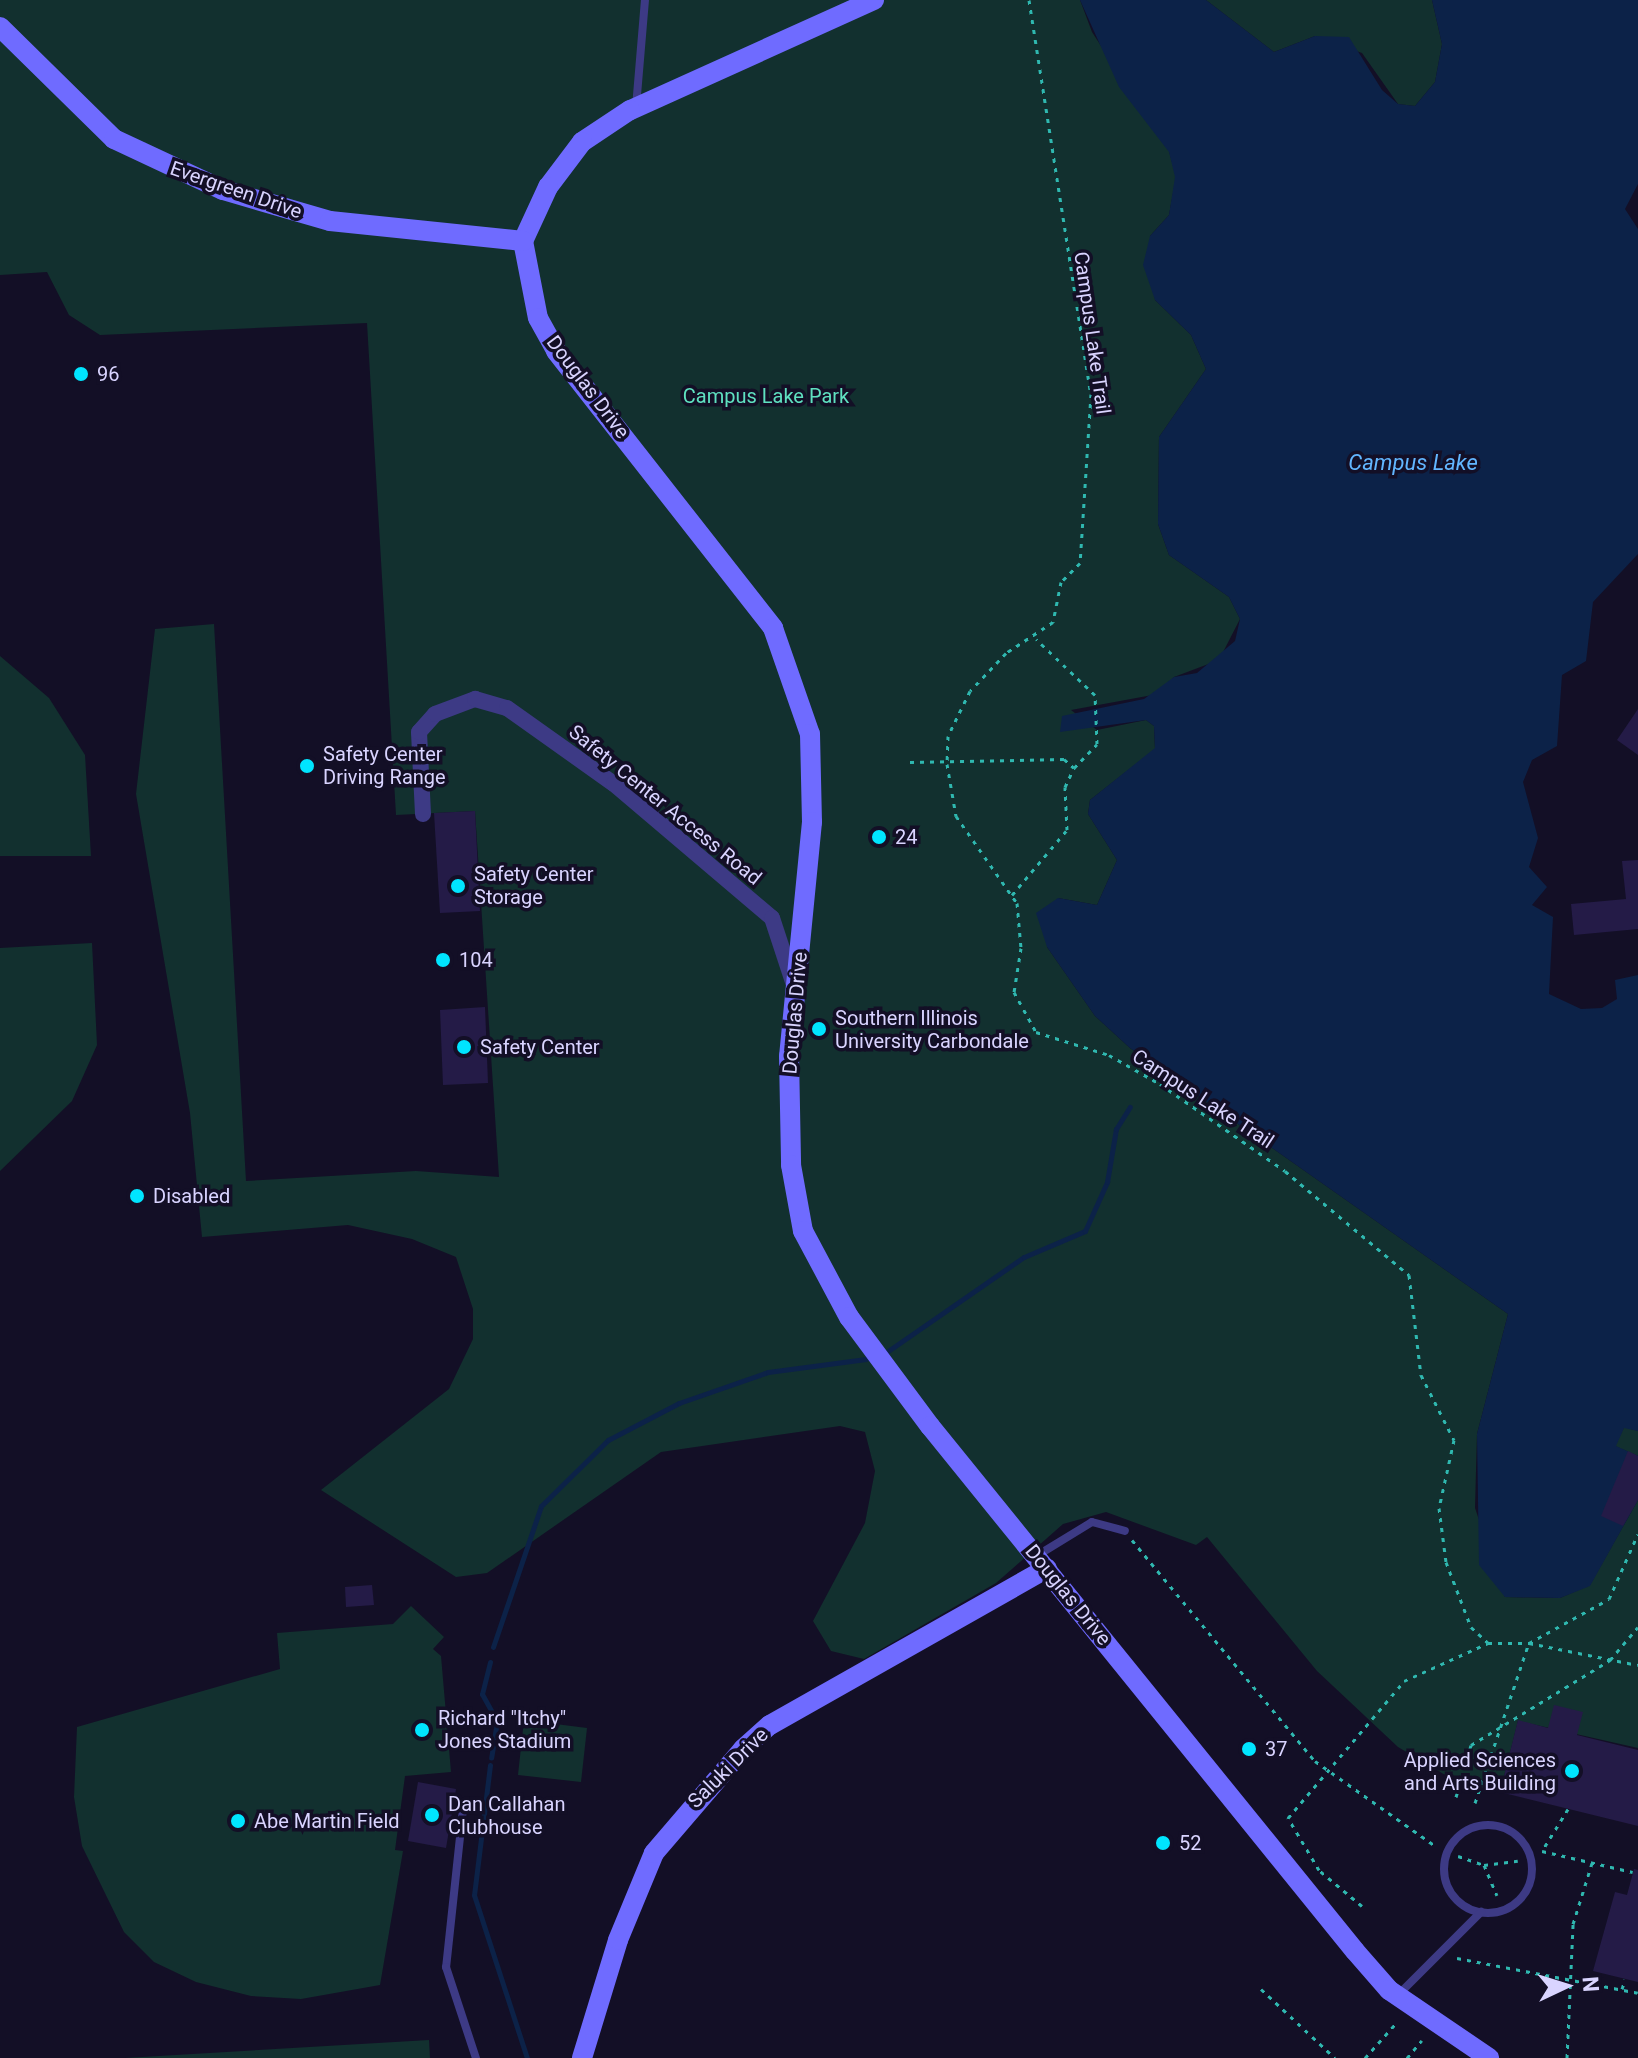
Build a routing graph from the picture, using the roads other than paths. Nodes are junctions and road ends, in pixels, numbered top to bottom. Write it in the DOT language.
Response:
graph roads {
  1 [pos="645,0"];
  2 [pos="874,0"];
  3 [pos="0,27"];
  4 [pos="636,107"];
  5 [pos="523,241"];
  6 [pos="423,814"];
  7 [pos="793,982"];
  8 [pos="1125,1531"];
  9 [pos="1042,1562"];
  10 [pos="463,1809"];
  11 [pos="1481,1912"];
  12 [pos="1397,1996"];
  13 [pos="476,2058"];
  14 [pos="582,2058"];
  15 [pos="1489,2058"];
  1 -- 4 [label="lane"];
  2 -- 4 [label="street"];
  3 -- 5 [label="street, Evergreen Drive"];
  4 -- 5 [label="street"];
  5 -- 7 [label="street, Douglas Drive"];
  6 -- 7 [label="street, Safety Center Access Road"];
  7 -- 9 [label="street, Douglas Drive"];
  8 -- 9 [label="lane"];
  9 -- 12 [label="street, Douglas Drive"];
  9 -- 14 [label="street, Saluki Drive"];
  10 -- 13 [label="lane"];
  11 -- 11 [label="lane"];
  11 -- 12 [label="lane"];
  12 -- 15 [label="street, Douglas Drive"];
}
